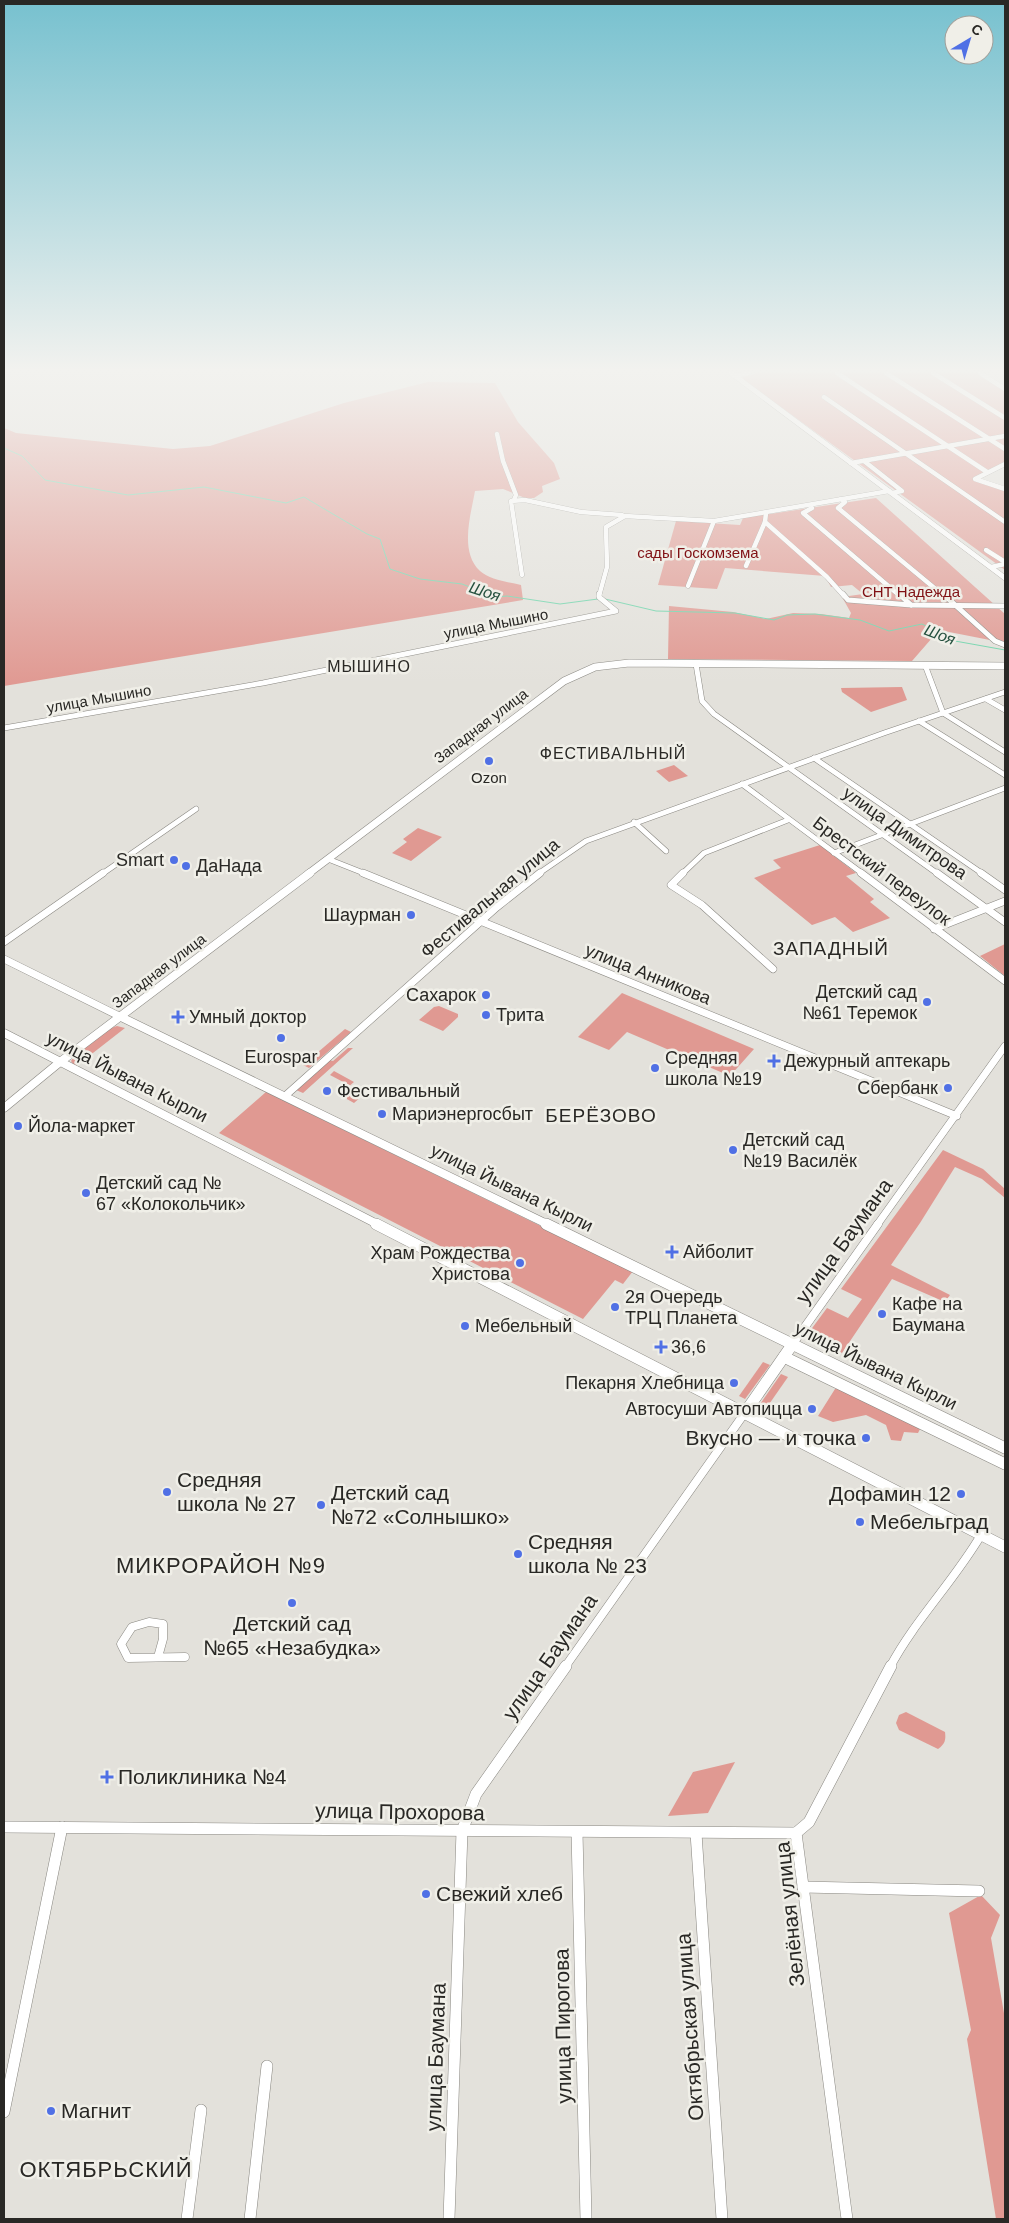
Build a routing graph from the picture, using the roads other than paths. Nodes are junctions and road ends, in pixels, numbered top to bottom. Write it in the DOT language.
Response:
graph roads {
  1 [pos="509,477"];
  2 [pos="869,477"];
  3 [pos="884,477"];
  4 [pos="940,477"];
  5 [pos="979,477"];
  6 [pos="1005,489"];
  7 [pos="890,492"];
  8 [pos="841,499"];
  9 [pos="514,500"];
  10 [pos="815,504"];
  11 [pos="766,512"];
  12 [pos="625,516"];
  13 [pos="714,521"];
  14 [pos="765,522"];
  15 [pos="1005,522"];
  16 [pos="986,550"];
  17 [pos="1005,563"];
  18 [pos="746,566"];
  19 [pos="991,567"];
  20 [pos="522,575"];
  21 [pos="1005,578"];
  22 [pos="688,586"];
  23 [pos="911,606"];
  24 [pos="957,606"];
  25 [pos="1005,606"];
  26 [pos="1005,645"];
  27 [pos="696,664"];
  28 [pos="925,665"];
  29 [pos="1005,666"];
  30 [pos="1005,692"];
  31 [pos="986,698"];
  32 [pos="1005,710"];
  33 [pos="943,713"];
  34 [pos="918,721"];
  35 [pos="4,728"];
  36 [pos="1005,752"];
  37 [pos="814,758"];
  38 [pos="788,768"];
  39 [pos="1005,774"];
  40 [pos="742,784"];
  41 [pos="1005,788"];
  42 [pos="196,809"];
  43 [pos="788,820"];
  44 [pos="634,822"];
  45 [pos="911,825"];
  46 [pos="883,835"];
  47 [pos="586,841"];
  48 [pos="593,845"];
  49 [pos="666,851"];
  50 [pos="834,853"];
  51 [pos="328,859"];
  52 [pos="1005,890"];
  53 [pos="1005,901"];
  54 [pos="987,909"];
  55 [pos="480,922"];
  56 [pos="1005,922"];
  57 [pos="934,929"];
  58 [pos="4,942"];
  59 [pos="4,960"];
  60 [pos="773,969"];
  61 [pos="1005,981"];
  62 [pos="121,1017"];
  63 [pos="4,1033"];
  64 [pos="1005,1046"];
  65 [pos="60,1062"];
  66 [pos="285,1096"];
  67 [pos="4,1108"];
  68 [pos="957,1116"];
  69 [pos="792,1345"];
  70 [pos="784,1357"];
  71 [pos="927,1410"];
  72 [pos="744,1414"];
  73 [pos="920,1422"];
  74 [pos="1005,1448"];
  75 [pos="1005,1464"];
  76 [pos="981,1535"];
  77 [pos="1005,1547"];
  78 [pos="185,1657"];
  79 [pos="158,1658"];
  80 [pos="4,1827"];
  81 [pos="62,1827"];
  82 [pos="462,1832"];
  83 [pos="577,1832"];
  84 [pos="696,1832"];
  85 [pos="796,1833"];
  86 [pos="802,1887"];
  87 [pos="979,1891"];
  88 [pos="267,2066"];
  89 [pos="200,2110"];
  90 [pos="4,2112"];
  91 [pos="187,2219"];
  92 [pos="250,2219"];
  93 [pos="449,2219"];
  94 [pos="586,2219"];
  95 [pos="722,2219"];
  96 [pos="847,2219"];
  1 -- 9 [label="street"];
  2 -- 7 [label="main road"];
  3 -- 7 [label="street"];
  4 -- 15 [label="street"];
  5 -- 6 [label="street"];
  7 -- 8 [label="street"];
  7 -- 19 [label="main road"];
  8 -- 10 [label="street"];
  8 -- 24 [label="street"];
  9 -- 12 [label="street"];
  9 -- 20 [label="street"];
  10 -- 11 [label="street"];
  10 -- 23 [label="street"];
  11 -- 13 [label="street"];
  11 -- 14 [label="street"];
  12 -- 13 [label="street"];
  12 -- 35 [label="street, улица Мышино"];
  13 -- 22 [label="street"];
  14 -- 18 [label="street"];
  14 -- 23 [label="street"];
  16 -- 17 [label="street"];
  17 -- 19 [label="street"];
  19 -- 21 [label="main road"];
  23 -- 24 [label="street"];
  24 -- 25 [label="street"];
  24 -- 26 [label="street"];
  27 -- 28 [label="main road, Западная улица"];
  27 -- 38 [label="street, улица Димитрова"];
  27 -- 51 [label="main road, Западная улица"];
  28 -- 29 [label="main road, Западная улица"];
  28 -- 33 [label="street"];
  30 -- 31 [label="street, Фестивальная улица"];
  31 -- 32 [label="street"];
  31 -- 33 [label="street, Фестивальная улица"];
  33 -- 34 [label="street, Фестивальная улица"];
  33 -- 36 [label="street"];
  34 -- 37 [label="street, Фестивальная улица"];
  34 -- 39 [label="street"];
  37 -- 38 [label="street, Фестивальная улица"];
  37 -- 45 [label="street"];
  38 -- 40 [label="street, Фестивальная улица"];
  38 -- 46 [label="street, улица Димитрова"];
  40 -- 43 [label="street, Брестский переулок"];
  40 -- 44 [label="street, Фестивальная улица"];
  41 -- 45 [label="street"];
  42 -- 58 [label="street"];
  43 -- 50 [label="street, Брестский переулок"];
  43 -- 60 [label="street"];
  44 -- 47 [label="street, Фестивальная улица"];
  44 -- 49 [label="street"];
  45 -- 46 [label="street"];
  45 -- 52 [label="street"];
  46 -- 50 [label="street"];
  46 -- 54 [label="street, улица Димитрова"];
  47 -- 48 [label="street"];
  47 -- 55 [label="street, Фестивальная улица"];
  50 -- 57 [label="street, Брестский переулок"];
  51 -- 55 [label="street, улица Анникова"];
  51 -- 62 [label="main road, Западная улица"];
  53 -- 54 [label="street"];
  54 -- 56 [label="street, улица Димитрова"];
  54 -- 57 [label="street"];
  55 -- 66 [label="street, Фестивальная улица"];
  55 -- 68 [label="street, улица Анникова"];
  57 -- 61 [label="street, Брестский переулок"];
  59 -- 62 [label="street, улица Йывана Кырли"];
  62 -- 65 [label="main road, Западная улица"];
  62 -- 66 [label="main road, улица Йывана Кырли"];
  63 -- 65 [label="main road, улица Йывана Кырли"];
  64 -- 68 [label="street, улица Баумана"];
  65 -- 67 [label="main road, Западная улица"];
  65 -- 72 [label="main road, улица Йывана Кырли"];
  66 -- 69 [label="main road, улица Йывана Кырли"];
  68 -- 69 [label="street, улица Баумана"];
  69 -- 70 [label="main road, улица Баумана"];
  69 -- 71 [label="main road, улица Йывана Кырли"];
  70 -- 72 [label="main road, улица Баумана"];
  70 -- 73 [label="main road, улица Йывана Кырли"];
  71 -- 73 [label="main road"];
  71 -- 74 [label="main road, улица Йывана Кырли"];
  72 -- 76 [label="main road, улица Йывана Кырли"];
  72 -- 82 [label="street, улица Баумана"];
  73 -- 75 [label="main road, улица Йывана Кырли"];
  76 -- 77 [label="main road, улица Йывана Кырли"];
  76 -- 85 [label="street, Зелёная улица"];
  78 -- 79 [label="street"];
  79 -- 79 [label="street"];
  80 -- 81 [label="street, улица Прохорова"];
  81 -- 82 [label="street, улица Прохорова"];
  81 -- 90 [label="street"];
  82 -- 83 [label="street, улица Прохорова"];
  82 -- 93 [label="street, улица Баумана"];
  83 -- 84 [label="street, улица Прохорова"];
  83 -- 94 [label="street, улица Пирогова"];
  84 -- 85 [label="street, улица Прохорова"];
  84 -- 95 [label="street, Октябрьская улица"];
  85 -- 86 [label="street, Зелёная улица"];
  86 -- 87 [label="street"];
  86 -- 96 [label="street, Зелёная улица"];
  88 -- 92 [label="street"];
  89 -- 91 [label="street"];
}
